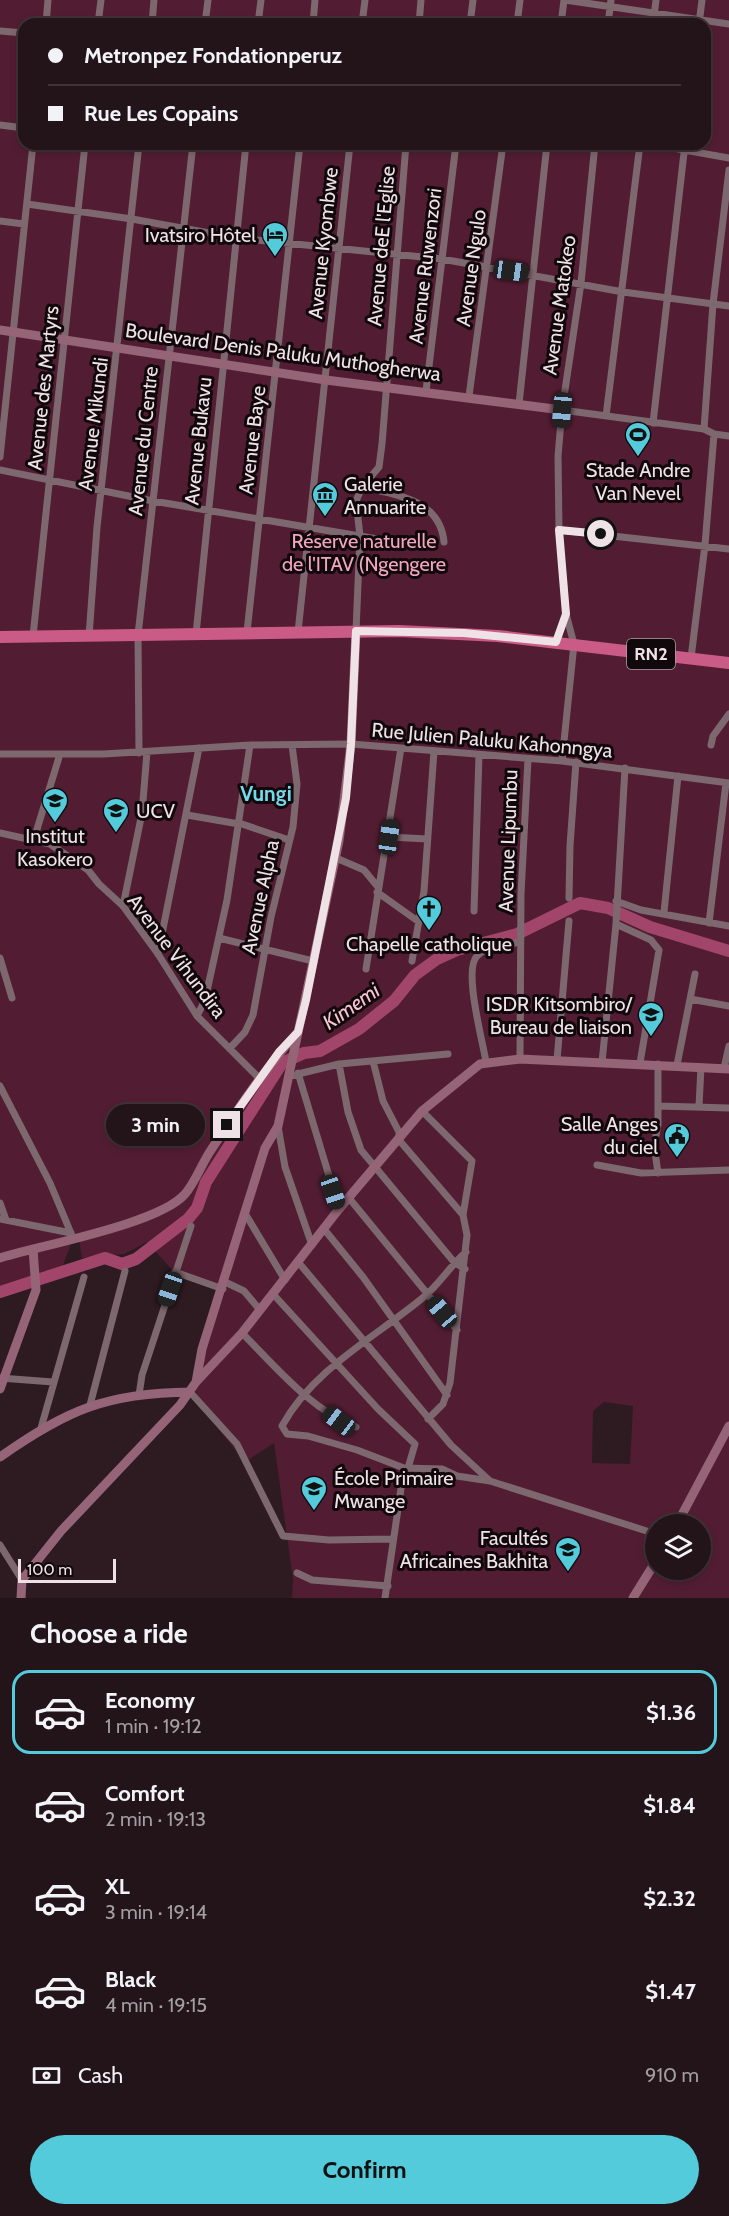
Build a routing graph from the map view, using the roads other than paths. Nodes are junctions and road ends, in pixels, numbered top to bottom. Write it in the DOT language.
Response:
graph roads {
  1 [pos="48,0"];
  2 [pos="101,0"];
  3 [pos="154,0"];
  4 [pos="208,0"];
  5 [pos="261,0"];
  6 [pos="315,0"];
  7 [pos="365,0"];
  8 [pos="421,0"];
  9 [pos="473,0"];
  10 [pos="520,0"];
  11 [pos="565,0"];
  12 [pos="656,0"];
  13 [pos="702,0"];
  14 [pos="611,3"];
  15 [pos="654,12"];
  16 [pos="46,18"];
  17 [pos="99,18"];
  18 [pos="152,18"];
  19 [pos="206,18"];
  20 [pos="259,18"];
  21 [pos="314,18"];
  22 [pos="363,18"];
  23 [pos="419,18"];
  24 [pos="471,18"];
  25 [pos="518,18"];
  26 [pos="562,18"];
  27 [pos="609,18"];
  28 [pos="654,18"];
  29 [pos="681,18"];
  30 [pos="700,18"];
  31 [pos="711,23"];
  32 [pos="729,24"];
  33 [pos="0,31"];
  34 [pos="18,32"];
  35 [pos="0,125"];
  36 [pos="18,127"];
  37 [pos="32,150"];
  38 [pos="85,150"];
  39 [pos="138,150"];
  40 [pos="192,150"];
  41 [pos="245,150"];
  42 [pos="299,150"];
  43 [pos="349,150"];
  44 [pos="405,150"];
  45 [pos="455,150"];
  46 [pos="502,150"];
  47 [pos="546,150"];
  48 [pos="594,150"];
  49 [pos="639,150"];
  50 [pos="685,150"];
  51 [pos="697,150"];
  52 [pos="729,158"];
  53 [pos="729,170"];
  54 [pos="27,204"];
  55 [pos="78,211"];
  56 [pos="132,219"];
  57 [pos="0,221"];
  58 [pos="24,224"];
  59 [pos="183,229"];
  60 [pos="237,238"];
  61 [pos="290,245"];
  62 [pos="338,251"];
  63 [pos="396,253"];
  64 [pos="442,259"];
  65 [pos="488,268"];
  66 [pos="533,274"];
  67 [pos="580,283"];
  68 [pos="623,292"];
  69 [pos="669,298"];
  70 [pos="713,304"];
  71 [pos="729,306"];
  72 [pos="0,330"];
  73 [pos="11,331"];
  74 [pos="66,339"];
  75 [pos="118,347"];
  76 [pos="170,354"];
  77 [pos="224,362"];
  78 [pos="277,372"];
  79 [pos="326,380"];
  80 [pos="387,387"];
  81 [pos="426,392"];
  82 [pos="3,396"];
  83 [pos="469,396"];
  84 [pos="519,404"];
  85 [pos="562,410"];
  86 [pos="606,416"];
  87 [pos="653,423"];
  88 [pos="704,429"];
  89 [pos="714,434"];
  90 [pos="729,436"];
  91 [pos="0,457"];
  92 [pos="0,470"];
  93 [pos="50,479"];
  94 [pos="362,487"];
  95 [pos="102,489"];
  96 [pos="153,501"];
  97 [pos="207,510"];
  98 [pos="260,519"];
  99 [pos="309,526"];
  100 [pos="559,530"];
  101 [pos="360,536"];
  102 [pos="444,542"];
  103 [pos="401,543"];
  104 [pos="705,545"];
  105 [pos="729,549"];
  106 [pos="566,614"];
  107 [pos="356,631"];
  108 [pos="247,632"];
  109 [pos="298,632"];
  110 [pos="196,634"];
  111 [pos="138,635"];
  112 [pos="33,636"];
  113 [pos="89,636"];
  114 [pos="0,637"];
  115 [pos="556,642"];
  116 [pos="574,644"];
  117 [pos="691,658"];
  118 [pos="729,663"];
  119 [pos="729,714"];
  120 [pos="351,744"];
  121 [pos="250,745"];
  122 [pos="292,745"];
  123 [pos="711,745"];
  124 [pos="199,748"];
  125 [pos="401,748"];
  126 [pos="434,751"];
  127 [pos="143,752"];
  128 [pos="0,754"];
  129 [pos="60,754"];
  130 [pos="479,755"];
  131 [pos="528,759"];
  132 [pos="562,761"];
  133 [pos="576,762"];
  134 [pos="624,768"];
  135 [pos="678,776"];
  136 [pos="728,783"];
  137 [pos="187,815"];
  138 [pos="239,824"];
  139 [pos="0,833"];
  140 [pos="389,837"];
  141 [pos="34,839"];
  142 [pos="427,839"];
  143 [pos="289,840"];
  144 [pos="336,858"];
  145 [pos="378,890"];
  146 [pos="569,898"];
  147 [pos="616,902"];
  148 [pos="123,906"];
  149 [pos="474,911"];
  150 [pos="664,912"];
  151 [pos="569,921"];
  152 [pos="419,922"];
  153 [pos="616,922"];
  154 [pos="709,923"];
  155 [pos="729,926"];
  156 [pos="219,938"];
  157 [pos="520,941"];
  158 [pos="266,948"];
  159 [pos="158,954"];
  160 [pos="0,958"];
  161 [pos="313,961"];
  162 [pos="412,961"];
  163 [pos="366,969"];
  164 [pos="695,974"];
  165 [pos="12,998"];
  166 [pos="690,999"];
  167 [pos="729,1006"];
  168 [pos="197,1016"];
  169 [pos="298,1032"];
  170 [pos="729,1046"];
  171 [pos="230,1048"];
  172 [pos="448,1054"];
  173 [pos="520,1059"];
  174 [pos="373,1060"];
  175 [pos="557,1060"];
  176 [pos="486,1062"];
  177 [pos="602,1062"];
  178 [pos="640,1063"];
  179 [pos="339,1064"];
  180 [pos="658,1064"];
  181 [pos="677,1065"];
  182 [pos="700,1067"];
  183 [pos="727,1069"];
  184 [pos="293,1072"];
  185 [pos="260,1079"];
  186 [pos="0,1086"];
  187 [pos="2,1095"];
  188 [pos="658,1106"];
  189 [pos="699,1106"];
  190 [pos="729,1108"];
  191 [pos="422,1111"];
  192 [pos="278,1126"];
  193 [pos="399,1140"];
  194 [pos="597,1165"];
  195 [pos="374,1168"];
  196 [pos="729,1170"];
  197 [pos="658,1173"];
  198 [pos="349,1198"];
  199 [pos="0,1203"];
  200 [pos="339,1209"];
  201 [pos="246,1215"];
  202 [pos="463,1215"];
  203 [pos="3,1220"];
  204 [pos="191,1226"];
  205 [pos="324,1229"];
  206 [pos="72,1236"];
  207 [pos="312,1245"];
  208 [pos="33,1249"];
  209 [pos="466,1252"];
  210 [pos="0,1258"];
  211 [pos="454,1262"];
  212 [pos="299,1263"];
  213 [pos="465,1269"];
  214 [pos="125,1271"];
  215 [pos="175,1272"];
  216 [pos="84,1277"];
  217 [pos="285,1280"];
  218 [pos="224,1286"];
  219 [pos="273,1294"];
  220 [pos="427,1294"];
  221 [pos="260,1310"];
  222 [pos="393,1320"];
  223 [pos="457,1330"];
  224 [pos="242,1333"];
  225 [pos="364,1342"];
  226 [pos="336,1363"];
  227 [pos="2,1378"];
  228 [pos="53,1382"];
  229 [pos="195,1382"];
  230 [pos="0,1389"];
  231 [pos="190,1392"];
  232 [pos="304,1394"];
  233 [pos="140,1395"];
  234 [pos="447,1395"];
  235 [pos="90,1405"];
  236 [pos="428,1419"];
  237 [pos="356,1427"];
  238 [pos="41,1428"];
  239 [pos="728,1428"];
  240 [pos="0,1457"];
  241 [pos="406,1468"];
  242 [pos="490,1481"];
  243 [pos="681,1514"];
  244 [pos="645,1530"];
  245 [pos="392,1539"];
  246 [pos="0,1545"];
  247 [pos="297,1573"];
  248 [pos="645,1579"];
  249 [pos="22,1580"];
  250 [pos="388,1586"];
  251 [pos="21,1598"];
  252 [pos="385,1598"];
  253 [pos="633,1598"];
  1 -- 16 [label="street"];
  2 -- 17 [label="street"];
  3 -- 18 [label="street"];
  4 -- 19 [label="street"];
  5 -- 20 [label="street"];
  6 -- 21 [label="street"];
  7 -- 22 [label="street"];
  8 -- 23 [label="street"];
  9 -- 24 [label="street"];
  10 -- 25 [label="street"];
  11 -- 14 [label="street"];
  11 -- 26 [label="street"];
  12 -- 15 [label="street"];
  13 -- 30 [label="street"];
  14 -- 15 [label="street"];
  14 -- 27 [label="street"];
  15 -- 28 [label="street"];
  15 -- 29 [label="street"];
  31 -- 32 [label="street"];
  33 -- 34 [label="street"];
  35 -- 36 [label="street"];
  37 -- 54 [label="street"];
  38 -- 55 [label="street, Avenue des Martyrs"];
  39 -- 56 [label="street, Avenue Mikundi"];
  40 -- 59 [label="street, Avenue du Centre"];
  41 -- 60 [label="street, Avenue Bukavu"];
  42 -- 61 [label="street, Avenue Baye"];
  43 -- 62 [label="street, Avenue Kyombwe"];
  44 -- 63 [label="street, Avenue deE l'Eglise"];
  45 -- 64 [label="street, Avenue Ruwenzori"];
  46 -- 65 [label="street, Avenue Ngulo"];
  47 -- 66 [label="street"];
  48 -- 67 [label="street, Avenue Matokeo"];
  49 -- 68 [label="street"];
  50 -- 69 [label="street"];
  51 -- 52 [label="street"];
  53 -- 70 [label="street"];
  54 -- 55 [label="street"];
  54 -- 58 [label="street"];
  55 -- 56 [label="street"];
  55 -- 74 [label="street, Avenue des Martyrs"];
  56 -- 59 [label="street"];
  56 -- 75 [label="street, Avenue Mikundi"];
  57 -- 58 [label="street"];
  58 -- 73 [label="street"];
  59 -- 60 [label="street"];
  59 -- 76 [label="street, Avenue du Centre"];
  60 -- 61 [label="street"];
  60 -- 77 [label="street, Avenue Bukavu"];
  61 -- 62 [label="street"];
  61 -- 78 [label="street, Avenue Baye"];
  62 -- 63 [label="street"];
  62 -- 79 [label="street, Avenue Kyombwe"];
  63 -- 64 [label="street"];
  63 -- 80 [label="street, Avenue deE l'Eglise"];
  64 -- 65 [label="street"];
  64 -- 81 [label="street, Avenue Ruwenzori"];
  65 -- 66 [label="street"];
  65 -- 83 [label="street, Avenue Ngulo"];
  66 -- 67 [label="street"];
  66 -- 84 [label="street"];
  67 -- 68 [label="street"];
  67 -- 85 [label="street, Avenue Matokeo"];
  68 -- 69 [label="street"];
  68 -- 86 [label="street"];
  69 -- 70 [label="street"];
  69 -- 87 [label="street"];
  70 -- 71 [label="street"];
  70 -- 88 [label="street"];
  72 -- 73 [label="street, Boulevard Denis Paluku Muthogherwa"];
  73 -- 74 [label="street, Boulevard Denis Paluku Muthogherwa"];
  73 -- 82 [label="street"];
  74 -- 75 [label="street, Boulevard Denis Paluku Muthogherwa"];
  74 -- 93 [label="street, Avenue des Martyrs"];
  75 -- 76 [label="street, Boulevard Denis Paluku Muthogherwa"];
  75 -- 95 [label="street, Avenue Mikundi"];
  76 -- 77 [label="street, Boulevard Denis Paluku Muthogherwa"];
  76 -- 96 [label="street, Avenue du Centre"];
  77 -- 78 [label="street, Boulevard Denis Paluku Muthogherwa"];
  77 -- 97 [label="street, Avenue Bukavu"];
  78 -- 79 [label="street, Boulevard Denis Paluku Muthogherwa"];
  78 -- 98 [label="street, Avenue Baye"];
  79 -- 80 [label="street, Boulevard Denis Paluku Muthogherwa"];
  79 -- 99 [label="street, Avenue Kyombwe"];
  80 -- 81 [label="street, Boulevard Denis Paluku Muthogherwa"];
  80 -- 94 [label="street, Avenue deE l'Eglise"];
  81 -- 83 [label="street, Boulevard Denis Paluku Muthogherwa"];
  82 -- 91 [label="street"];
  83 -- 84 [label="street, Boulevard Denis Paluku Muthogherwa"];
  84 -- 85 [label="street, Boulevard Denis Paluku Muthogherwa"];
  85 -- 86 [label="street"];
  85 -- 100 [label="street, Avenue Matokeo"];
  86 -- 87 [label="street"];
  87 -- 88 [label="street"];
  88 -- 89 [label="street"];
  89 -- 90 [label="street"];
  89 -- 104 [label="street"];
  92 -- 93 [label="street"];
  93 -- 95 [label="street"];
  93 -- 112 [label="street, Avenue des Martyrs"];
  94 -- 101 [label="street"];
  94 -- 102 [label="street"];
  95 -- 96 [label="street"];
  95 -- 113 [label="street, Avenue Mikundi"];
  96 -- 97 [label="street"];
  96 -- 111 [label="street, Avenue du Centre"];
  97 -- 98 [label="street"];
  97 -- 110 [label="street, Avenue Bukavu"];
  98 -- 99 [label="street"];
  98 -- 108 [label="street, Avenue Baye"];
  99 -- 101 [label="street"];
  99 -- 109 [label="street, Avenue Kyombwe"];
  100 -- 104 [label="street"];
  100 -- 106 [label="street, Avenue Matokeo"];
  101 -- 103 [label="street"];
  101 -- 107 [label="street"];
  104 -- 105 [label="street"];
  104 -- 117 [label="street"];
  106 -- 115 [label="street"];
  106 -- 116 [label="street"];
  107 -- 109 [label="highway, RN2"];
  107 -- 115 [label="highway, RN2"];
  107 -- 120 [label="street"];
  108 -- 109 [label="highway, RN2"];
  108 -- 110 [label="highway, RN2"];
  110 -- 111 [label="highway, RN2"];
  111 -- 113 [label="highway, RN2"];
  111 -- 127 [label="street, Avenue du Centre"];
  112 -- 113 [label="highway, RN2"];
  112 -- 114 [label="highway, RN2"];
  115 -- 116 [label="highway, RN2"];
  116 -- 117 [label="highway, RN2"];
  116 -- 132 [label="street"];
  117 -- 118 [label="highway, RN2"];
  119 -- 123 [label="street"];
  120 -- 122 [label="street, Rue Julien Paluku Kahonngya"];
  120 -- 125 [label="street, Rue Julien Paluku Kahonngya"];
  120 -- 144 [label="street"];
  121 -- 122 [label="street, Rue Julien Paluku Kahonngya"];
  121 -- 124 [label="street, Rue Julien Paluku Kahonngya"];
  121 -- 138 [label="street"];
  122 -- 143 [label="street, Avenue Alpha"];
  124 -- 127 [label="street, Rue Julien Paluku Kahonngya"];
  124 -- 137 [label="street"];
  125 -- 126 [label="street, Rue Julien Paluku Kahonngya"];
  125 -- 140 [label="street"];
  126 -- 130 [label="street, Rue Julien Paluku Kahonngya"];
  126 -- 142 [label="street"];
  127 -- 129 [label="street, Rue Julien Paluku Kahonngya"];
  127 -- 148 [label="street, Avenue du Centre"];
  128 -- 129 [label="street, Rue Julien Paluku Kahonngya"];
  129 -- 141 [label="street"];
  130 -- 131 [label="street, Rue Julien Paluku Kahonngya"];
  130 -- 149 [label="street"];
  131 -- 132 [label="street, Rue Julien Paluku Kahonngya"];
  131 -- 157 [label="street, Avenue Lipumbu"];
  132 -- 133 [label="street, Rue Julien Paluku Kahonngya"];
  133 -- 134 [label="street, Rue Julien Paluku Kahonngya"];
  133 -- 146 [label="street"];
  134 -- 135 [label="street, Rue Julien Paluku Kahonngya"];
  134 -- 147 [label="street"];
  135 -- 136 [label="street, Rue Julien Paluku Kahonngya"];
  135 -- 150 [label="street"];
  136 -- 154 [label="street"];
  137 -- 138 [label="street"];
  137 -- 159 [label="street"];
  138 -- 143 [label="street"];
  138 -- 156 [label="street"];
  139 -- 141 [label="street, Avenue Vihundira"];
  140 -- 142 [label="street"];
  140 -- 145 [label="street"];
  141 -- 148 [label="street, Avenue Vihundira"];
  142 -- 152 [label="street"];
  143 -- 158 [label="street, Avenue Alpha"];
  144 -- 145 [label="street"];
  144 -- 161 [label="street"];
  145 -- 152 [label="street"];
  145 -- 163 [label="street"];
  147 -- 150 [label="street"];
  147 -- 153 [label="street"];
  148 -- 159 [label="street, Avenue Vihundira"];
  150 -- 154 [label="street"];
  151 -- 175 [label="street"];
  152 -- 162 [label="street"];
  153 -- 177 [label="street"];
  153 -- 178 [label="street"];
  154 -- 155 [label="street"];
  156 -- 158 [label="street"];
  156 -- 168 [label="street"];
  157 -- 173 [label="street, Avenue Lipumbu"];
  157 -- 176 [label="street"];
  158 -- 161 [label="street"];
  158 -- 171 [label="street, Avenue Alpha"];
  159 -- 168 [label="street, Avenue Vihundira"];
  160 -- 165 [label="street"];
  161 -- 169 [label="street"];
  164 -- 166 [label="street"];
  166 -- 167 [label="street"];
  166 -- 181 [label="street"];
  168 -- 171 [label="street, Avenue Vihundira"];
  169 -- 184 [label="street"];
  169 -- 185 [label="street"];
  170 -- 183 [label="street"];
  171 -- 185 [label="street, Avenue Vihundira"];
  172 -- 174 [label="street"];
  173 -- 175 [label="street"];
  173 -- 176 [label="street"];
  174 -- 179 [label="street"];
  174 -- 193 [label="street"];
  175 -- 177 [label="street"];
  176 -- 191 [label="street"];
  177 -- 178 [label="street"];
  178 -- 180 [label="street"];
  179 -- 184 [label="street"];
  179 -- 195 [label="street"];
  180 -- 181 [label="street"];
  180 -- 188 [label="street"];
  181 -- 182 [label="street"];
  182 -- 183 [label="street"];
  182 -- 189 [label="street"];
  184 -- 192 [label="street"];
  184 -- 200 [label="street"];
  185 -- 206 [label="street"];
  186 -- 187 [label="street"];
  187 -- 206 [label="street"];
  188 -- 189 [label="street"];
  188 -- 197 [label="street"];
  189 -- 190 [label="street"];
  191 -- 193 [label="street"];
  191 -- 202 [label="street"];
  192 -- 201 [label="street"];
  192 -- 207 [label="street"];
  193 -- 195 [label="street"];
  193 -- 202 [label="street"];
  194 -- 197 [label="street"];
  195 -- 198 [label="street"];
  195 -- 211 [label="street"];
  196 -- 197 [label="street"];
  198 -- 200 [label="street"];
  198 -- 220 [label="street"];
  199 -- 203 [label="street"];
  200 -- 205 [label="street"];
  201 -- 217 [label="street"];
  201 -- 218 [label="street"];
  202 -- 209 [label="street"];
  203 -- 206 [label="street"];
  204 -- 215 [label="street"];
  205 -- 207 [label="street"];
  205 -- 222 [label="street"];
  206 -- 208 [label="street"];
  207 -- 212 [label="street"];
  208 -- 210 [label="street"];
  208 -- 227 [label="street"];
  209 -- 211 [label="street"];
  209 -- 213 [label="street"];
  211 -- 213 [label="street"];
  211 -- 220 [label="street"];
  212 -- 217 [label="street"];
  212 -- 225 [label="street"];
  213 -- 223 [label="street"];
  214 -- 235 [label="street"];
  215 -- 218 [label="street"];
  215 -- 233 [label="street"];
  216 -- 228 [label="street"];
  217 -- 219 [label="street"];
  218 -- 221 [label="street"];
  218 -- 229 [label="street"];
  219 -- 221 [label="street"];
  219 -- 226 [label="street"];
  220 -- 222 [label="street"];
  220 -- 223 [label="street"];
  221 -- 224 [label="street"];
  222 -- 225 [label="street"];
  222 -- 234 [label="street"];
  223 -- 234 [label="street"];
  224 -- 229 [label="street"];
  224 -- 232 [label="street"];
  225 -- 226 [label="street"];
  225 -- 236 [label="street"];
  226 -- 232 [label="street"];
  226 -- 241 [label="street"];
  227 -- 228 [label="street"];
  227 -- 230 [label="street"];
  228 -- 238 [label="street"];
  229 -- 231 [label="street"];
  231 -- 233 [label="street"];
  231 -- 245 [label="street"];
  231 -- 249 [label="street"];
  232 -- 237 [label="street"];
  232 -- 241 [label="street"];
  233 -- 235 [label="street"];
  234 -- 236 [label="street"];
  235 -- 238 [label="street"];
  236 -- 242 [label="street"];
  238 -- 240 [label="street"];
  239 -- 243 [label="street"];
  241 -- 242 [label="street"];
  241 -- 245 [label="street"];
  242 -- 244 [label="street"];
  245 -- 250 [label="street"];
  246 -- 249 [label="street"];
  247 -- 250 [label="street"];
  248 -- 253 [label="street"];
  249 -- 251 [label="street"];
  250 -- 252 [label="street"];
}
